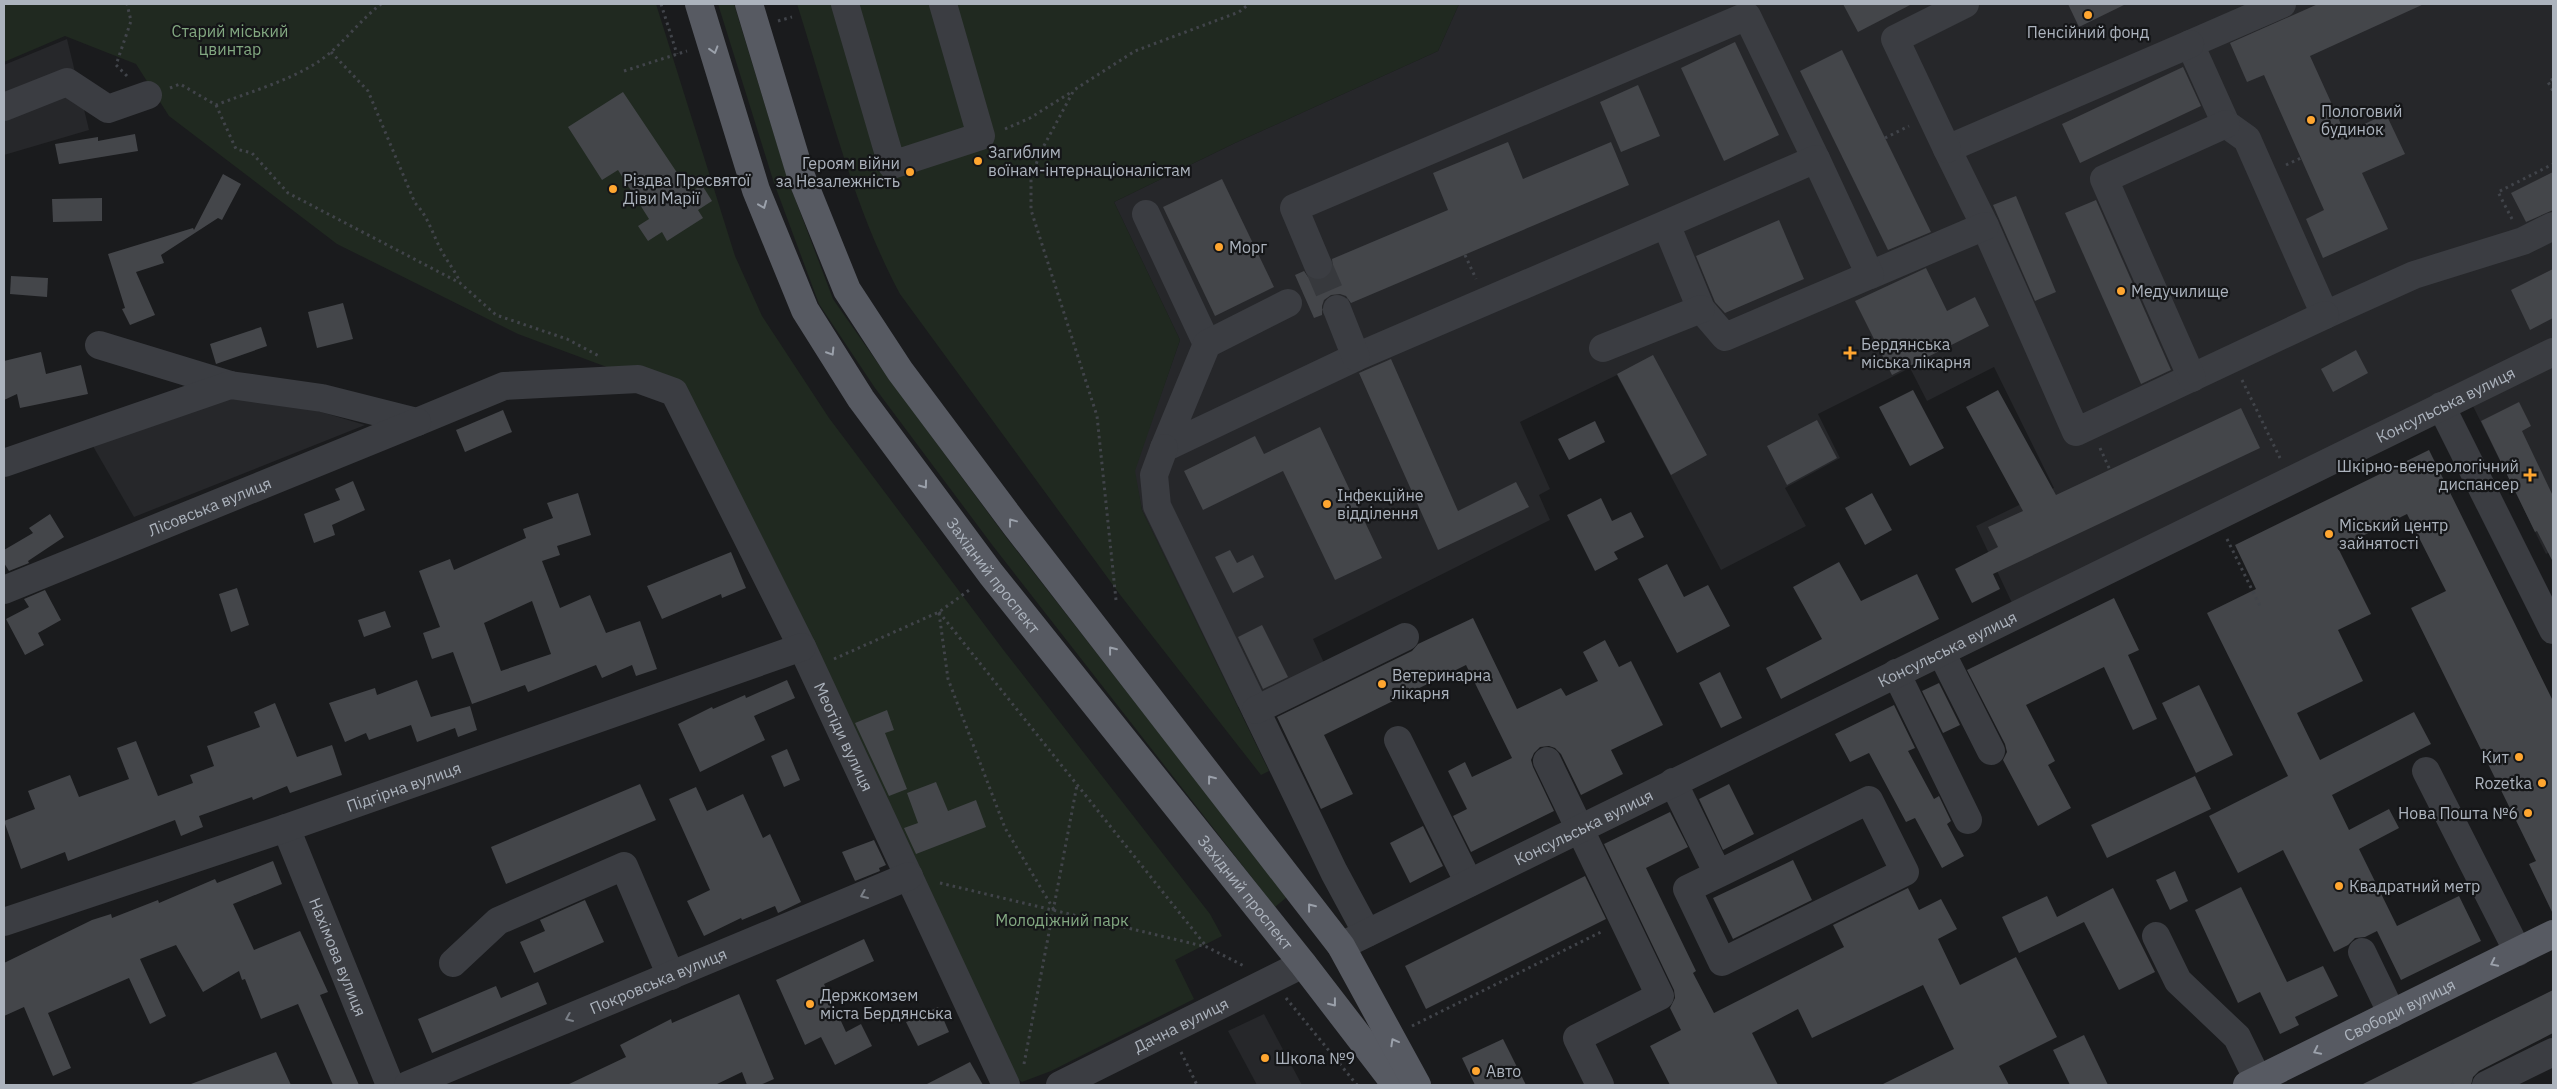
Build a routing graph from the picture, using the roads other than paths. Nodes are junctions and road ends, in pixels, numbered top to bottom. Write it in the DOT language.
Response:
graph roads {
  1 [pos="699,4"];
  2 [pos="749,4"];
  3 [pos="845,4"];
  4 [pos="943,4"];
  5 [pos="1965,4"];
  6 [pos="2282,4"];
  7 [pos="1746,10"];
  8 [pos="2190,44"];
  9 [pos="148,95"];
  10 [pos="4,107"];
  11 [pos="2226,124"];
  12 [pos="1948,149"];
  13 [pos="1816,159"];
  14 [pos="1146,214"];
  15 [pos="1666,224"];
  16 [pos="1984,226"];
  17 [pos="2553,226"];
  18 [pos="1318,265"];
  19 [pos="1870,275"];
  20 [pos="1288,303"];
  21 [pos="1337,309"];
  22 [pos="1701,309"];
  23 [pos="2326,315"];
  24 [pos="1207,344"];
  25 [pos="99,345"];
  26 [pos="1603,348"];
  27 [pos="2553,352"];
  28 [pos="1356,357"];
  29 [pos="2192,378"];
  30 [pos="230,385"];
  31 [pos="674,392"];
  32 [pos="2442,406"];
  33 [pos="417,422"];
  34 [pos="1164,448"];
  35 [pos="4,463"];
  36 [pos="4,590"];
  37 [pos="2553,630"];
  38 [pos="1405,637"];
  39 [pos="1941,652"];
  40 [pos="808,658"];
  41 [pos="1896,673"];
  42 [pos="1256,710"];
  43 [pos="1398,740"];
  44 [pos="1990,751"];
  45 [pos="1547,761"];
  46 [pos="2426,771"];
  47 [pos="1673,782"];
  48 [pos="1968,820"];
  49 [pos="286,828"];
  50 [pos="1580,829"];
  51 [pos="1718,874"];
  52 [pos="909,876"];
  53 [pos="1469,883"];
  54 [pos="4,922"];
  55 [pos="1367,933"];
  56 [pos="2156,936"];
  57 [pos="2551,941"];
  58 [pos="1341,946"];
  59 [pos="2362,952"];
  60 [pos="2518,952"];
  61 [pos="453,963"];
  62 [pos="1303,964"];
  63 [pos="671,976"];
  64 [pos="2392,1014"];
  65 [pos="2553,1052"];
  66 [pos="1015,1076"];
  67 [pos="2252,1082"];
  68 [pos="390,1085"];
  69 [pos="408,1085"];
  70 [pos="1060,1085"];
  71 [pos="1396,1085"];
  72 [pos="1417,1085"];
  73 [pos="1600,1085"];
  74 [pos="2486,1085"];
  1 -- 62 [label="main road, Західний проспект, one-way"];
  58 -- 2 [label="main road, one-way"];
  3 -- 4 [label="street"];
  5 -- 12 [label="street"];
  6 -- 8 [label="street"];
  7 -- 13 [label="street"];
  7 -- 18 [label="street"];
  8 -- 11 [label="street"];
  8 -- 12 [label="street"];
  9 -- 10 [label="street"];
  11 -- 23 [label="street"];
  11 -- 29 [label="street"];
  12 -- 16 [label="street"];
  13 -- 15 [label="street"];
  13 -- 19 [label="street"];
  14 -- 24 [label="street"];
  15 -- 22 [label="street"];
  15 -- 28 [label="street"];
  16 -- 19 [label="street"];
  16 -- 29 [label="street"];
  17 -- 23 [label="street"];
  19 -- 22 [label="street"];
  20 -- 24 [label="street"];
  21 -- 28 [label="street"];
  22 -- 26 [label="street"];
  23 -- 29 [label="street"];
  24 -- 34 [label="street"];
  25 -- 30 [label="street"];
  27 -- 32 [label="street, Консульська вулиця"];
  28 -- 34 [label="street"];
  30 -- 33 [label="street"];
  30 -- 35 [label="street"];
  31 -- 33 [label="street, Лісовська вулиця"];
  31 -- 40 [label="street, Меотіди вулиця"];
  32 -- 37 [label="street"];
  32 -- 39 [label="street, Консульська вулиця"];
  33 -- 36 [label="street, Лісовська вулиця"];
  34 -- 42 [label="street"];
  38 -- 42 [label="street"];
  39 -- 41 [label="street, Консульська вулиця"];
  39 -- 44 [label="street"];
  40 -- 49 [label="street, Підгірна вулиця"];
  40 -- 52 [label="street, Меотіди вулиця"];
  41 -- 47 [label="street, Консульська вулиця"];
  41 -- 48 [label="street"];
  42 -- 55 [label="street"];
  43 -- 53 [label="street"];
  45 -- 50 [label="street"];
  46 -- 60 [label="street"];
  47 -- 50 [label="street, Консульська вулиця"];
  47 -- 51 [label="street"];
  49 -- 54 [label="street, Підгірна вулиця"];
  49 -- 68 [label="street, Нахімова вулиця"];
  50 -- 53 [label="street, Консульська вулиця"];
  50 -- 73 [label="street"];
  51 -- 51 [label="street"];
  52 -- 63 [label="street, Покровська вулиця, one-way"];
  52 -- 66 [label="street, Меотіди вулиця"];
  53 -- 55 [label="street, Консульська вулиця"];
  55 -- 58 [label="street, Консульська вулиця"];
  56 -- 67 [label="street"];
  57 -- 60 [label="main road, Свободи вулиця"];
  58 -- 62 [label="main road"];
  72 -- 58 [label="main road, one-way"];
  59 -- 64 [label="street"];
  60 -- 64 [label="main road, Свободи вулиця, one-way"];
  61 -- 63 [label="street"];
  62 -- 70 [label="street, Дачна вулиця"];
  62 -- 71 [label="main road, Західний проспект, one-way"];
  63 -- 69 [label="street, Покровська вулиця, one-way"];
  64 -- 67 [label="main road, Свободи вулиця, one-way"];
  65 -- 74 [label="street"];
}
